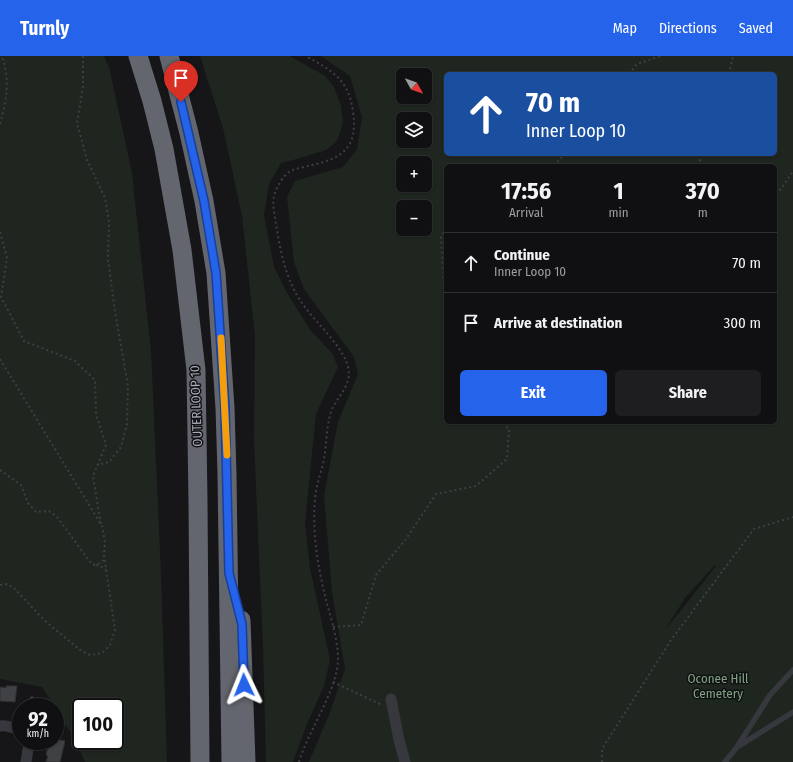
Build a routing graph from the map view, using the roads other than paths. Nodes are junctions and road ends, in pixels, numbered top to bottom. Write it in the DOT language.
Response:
graph roads {
  1 [pos="138,56"];
  2 [pos="169,56"];
  3 [pos="229,573"];
  4 [pos="793,670"];
  5 [pos="391,699"];
  6 [pos="793,712"];
  7 [pos="0,726"];
  8 [pos="12,728"];
  9 [pos="737,747"];
  10 [pos="28,750"];
  11 [pos="26,762"];
  12 [pos="200,762"];
  13 [pos="230,762"];
  14 [pos="246,762"];
  15 [pos="405,762"];
  16 [pos="725,762"];
  1 -- 12 [label="highway, OUTER LOOP 10"];
  2 -- 3 [label="highway"];
  3 -- 13 [label="highway"];
  3 -- 14 [label="highway"];
  4 -- 9 [label="lane"];
  5 -- 15 [label="street"];
  6 -- 9 [label="lane"];
  7 -- 8 [label="street"];
  9 -- 16 [label="lane"];
  10 -- 11 [label="street"];
}
